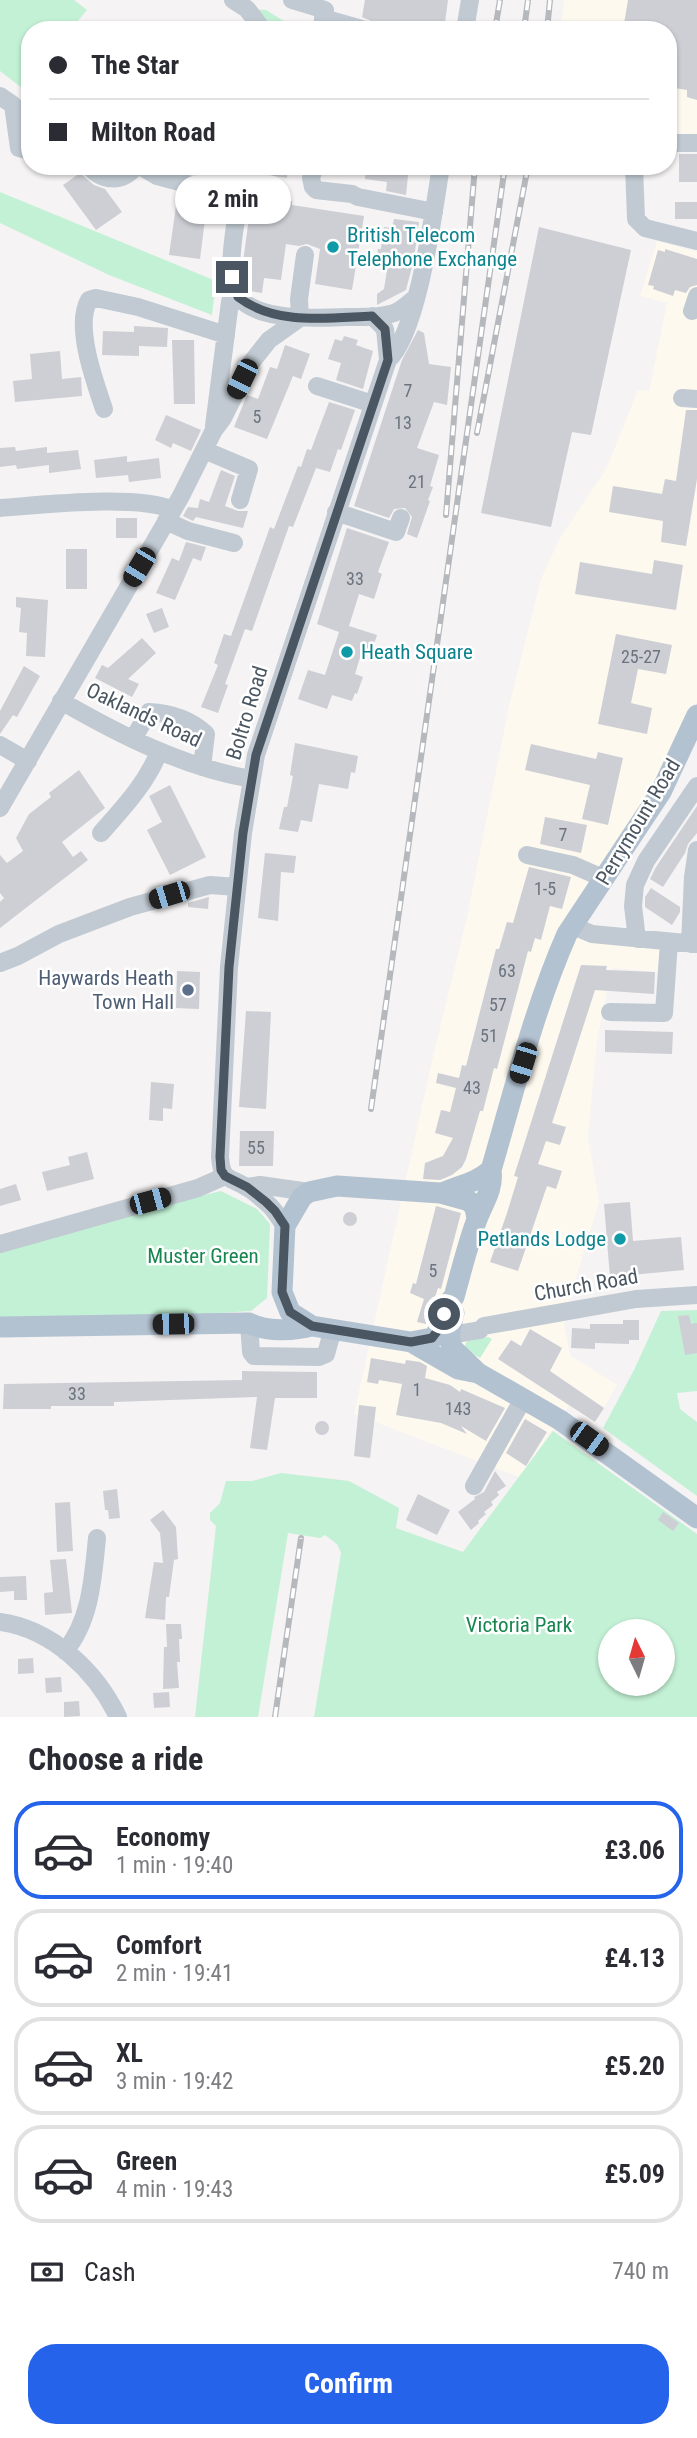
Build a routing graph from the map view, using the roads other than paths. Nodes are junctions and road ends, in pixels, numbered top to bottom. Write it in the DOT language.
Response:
graph roads {
  1 [pos="233,0"];
  2 [pos="292,0"];
  3 [pos="470,0"];
  4 [pos="256,21"];
  5 [pos="323,21"];
  6 [pos="466,21"];
  7 [pos="0,96"];
  8 [pos="677,143"];
  9 [pos="697,143"];
  10 [pos="21,149"];
  11 [pos="98,175"];
  12 [pos="126,175"];
  13 [pos="155,175"];
  14 [pos="244,175"];
  15 [pos="312,175"];
  16 [pos="440,175"];
  17 [pos="634,175"];
  18 [pos="240,198"];
  19 [pos="434,212"];
  20 [pos="697,240"];
  21 [pos="305,255"];
  22 [pos="234,289"];
  23 [pos="415,298"];
  24 [pos="372,316"];
  25 [pos="300,318"];
  26 [pos="225,343"];
  27 [pos="388,360"];
  28 [pos="250,364"];
  29 [pos="317,386"];
  30 [pos="373,404"];
  31 [pos="104,409"];
  32 [pos="214,430"];
  33 [pos="204,450"];
  34 [pos="240,500"];
  35 [pos="0,508"];
  36 [pos="336,512"];
  37 [pos="169,516"];
  38 [pos="401,518"];
  39 [pos="234,543"];
  40 [pos="61,701"];
  41 [pos="697,715"];
  42 [pos="133,739"];
  43 [pos="0,745"];
  44 [pos="159,752"];
  45 [pos="28,761"];
  46 [pos="202,767"];
  47 [pos="251,779"];
  48 [pos="697,786"];
  49 [pos="0,808"];
  50 [pos="101,833"];
  51 [pos="697,850"];
  52 [pos="527,855"];
  53 [pos="605,879"];
  54 [pos="237,887"];
  55 [pos="573,926"];
  56 [pos="637,939"];
  57 [pos="668,942"];
  58 [pos="693,944"];
  59 [pos="0,963"];
  60 [pos="610,1012"];
  61 [pos="491,1170"];
  62 [pos="225,1176"];
  63 [pos="247,1187"];
  64 [pos="309,1192"];
  65 [pos="440,1194"];
  66 [pos="477,1219"];
  67 [pos="285,1226"];
  68 [pos="0,1244"];
  69 [pos="282,1292"];
  70 [pos="697,1295"];
  71 [pos="455,1301"];
  72 [pos="249,1323"];
  73 [pos="484,1326"];
  74 [pos="0,1327"];
  75 [pos="322,1328"];
  76 [pos="431,1338"];
  77 [pos="478,1373"];
  78 [pos="523,1399"];
  79 [pos="474,1486"];
  80 [pos="697,1518"];
  81 [pos="97,1538"];
  82 [pos="0,1622"];
  83 [pos="65,1651"];
  84 [pos="118,1717"];
  1 -- 4 [label="street"];
  2 -- 5 [label="street"];
  3 -- 6 [label="street"];
  7 -- 10 [label="street"];
  8 -- 9 [label="street"];
  11 -- 12 [label="street"];
  13 -- 18 [label="street"];
  14 -- 18 [label="street"];
  15 -- 19 [label="street"];
  16 -- 19 [label="street, Boltro Road"];
  17 -- 20 [label="street"];
  18 -- 22 [label="street"];
  19 -- 23 [label="street, Boltro Road"];
  21 -- 25 [label="street"];
  22 -- 25 [label="street"];
  22 -- 26 [label="street"];
  23 -- 24 [label="street"];
  23 -- 27 [label="street, Boltro Road"];
  24 -- 25 [label="street"];
  24 -- 27 [label="street, Boltro Road"];
  25 -- 28 [label="street"];
  26 -- 28 [label="street"];
  26 -- 31 [label="street"];
  26 -- 32 [label="street"];
  27 -- 30 [label="street, Boltro Road"];
  28 -- 32 [label="street"];
  29 -- 30 [label="street"];
  30 -- 36 [label="street, Boltro Road"];
  32 -- 33 [label="street"];
  33 -- 34 [label="street"];
  33 -- 37 [label="street"];
  35 -- 37 [label="street"];
  36 -- 38 [label="street"];
  36 -- 47 [label="street, Boltro Road"];
  37 -- 39 [label="street"];
  37 -- 40 [label="street"];
  40 -- 42 [label="street, Oaklands Road"];
  40 -- 45 [label="street"];
  41 -- 53 [label="main road, Perrymount Road"];
  42 -- 44 [label="street, Oaklands Road"];
  42 -- 46 [label="street"];
  43 -- 45 [label="street"];
  44 -- 46 [label="street, Oaklands Road"];
  44 -- 50 [label="street"];
  45 -- 49 [label="street"];
  46 -- 47 [label="street, Oaklands Road"];
  47 -- 54 [label="street, Boltro Road"];
  48 -- 56 [label="street"];
  51 -- 58 [label="street"];
  52 -- 53 [label="street"];
  53 -- 55 [label="main road, Perrymount Road"];
  54 -- 59 [label="street"];
  54 -- 62 [label="street, Boltro Road"];
  55 -- 56 [label="street"];
  55 -- 61 [label="main road, Perrymount Road"];
  56 -- 57 [label="street"];
  57 -- 58 [label="street"];
  57 -- 60 [label="street"];
  61 -- 65 [label="main road"];
  61 -- 66 [label="main road, Perrymount Road"];
  62 -- 63 [label="street"];
  62 -- 68 [label="street"];
  63 -- 64 [label="street"];
  63 -- 67 [label="street"];
  64 -- 65 [label="main road"];
  64 -- 67 [label="main road"];
  65 -- 66 [label="main road"];
  66 -- 71 [label="main road"];
  67 -- 69 [label="main road"];
  69 -- 72 [label="main road"];
  69 -- 75 [label="main road"];
  70 -- 73 [label="street, Church Road"];
  71 -- 73 [label="street"];
  71 -- 76 [label="main road"];
  72 -- 74 [label="main road"];
  72 -- 75 [label="main road"];
  72 -- 75 [label="street"];
  73 -- 76 [label="street, Church Road"];
  75 -- 76 [label="main road"];
  76 -- 77 [label="main road"];
  76 -- 77 [label="main road"];
  77 -- 78 [label="main road"];
  78 -- 79 [label="street"];
  78 -- 80 [label="main road"];
  81 -- 83 [label="street"];
  82 -- 83 [label="street"];
  83 -- 84 [label="street"];
}
